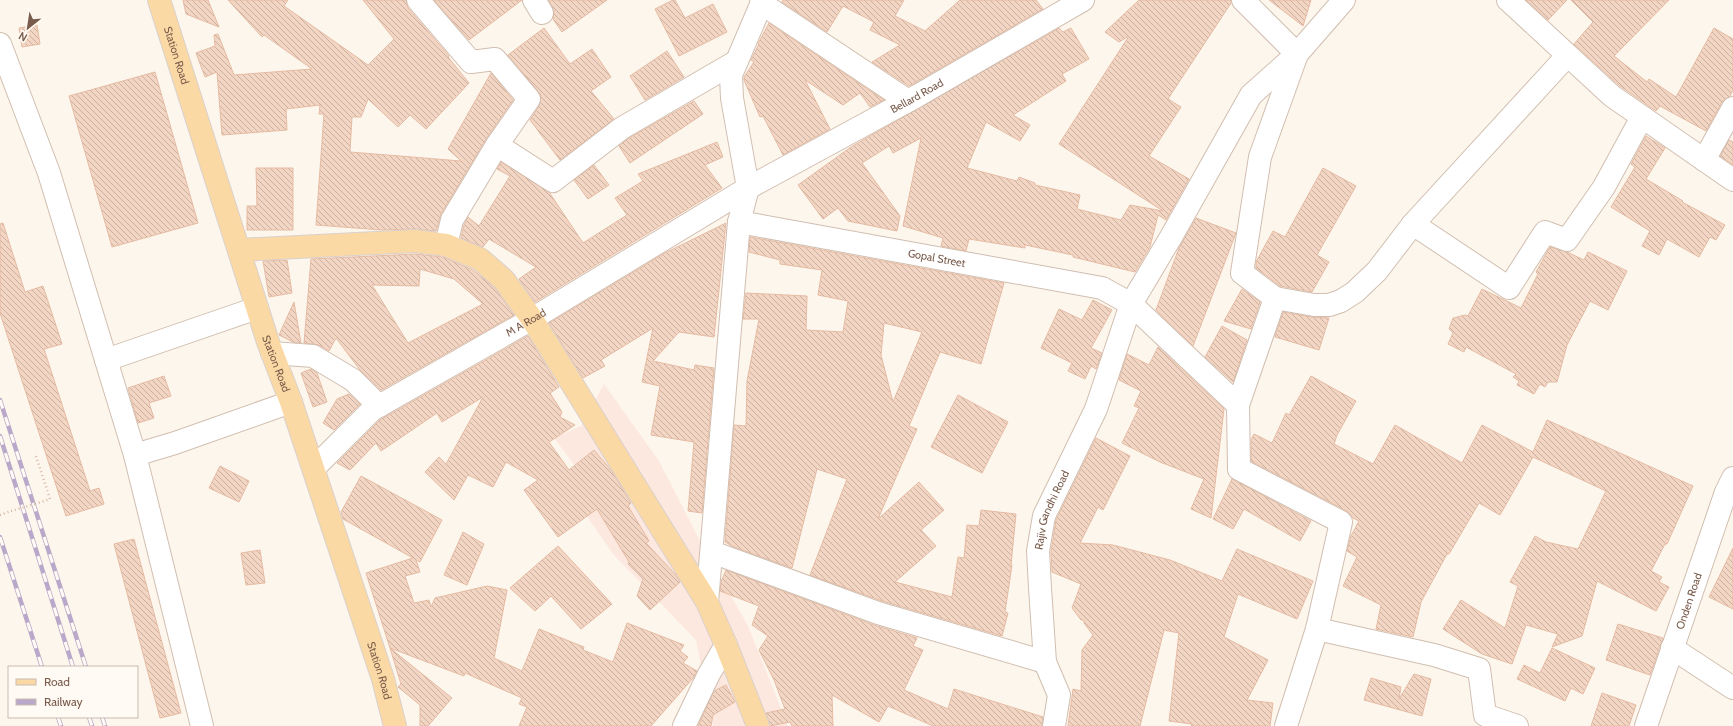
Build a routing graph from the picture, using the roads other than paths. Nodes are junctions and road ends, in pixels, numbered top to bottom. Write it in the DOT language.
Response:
graph roads {
  1 [pos="159,0"];
  2 [pos="418,0"];
  3 [pos="1083,0"];
  4 [pos="1243,0"];
  5 [pos="1344,0"];
  6 [pos="1508,0"];
  7 [pos="762,1"];
  8 [pos="0,44"];
  9 [pos="1297,54"];
  10 [pos="1567,56"];
  11 [pos="737,61"];
  12 [pos="908,101"];
  13 [pos="1733,108"];
  14 [pos="1642,117"];
  15 [pos="497,145"];
  16 [pos="1704,160"];
  17 [pos="1733,180"];
  18 [pos="748,188"];
  19 [pos="739,222"];
  20 [pos="1413,224"];
  21 [pos="446,245"];
  22 [pos="239,250"];
  23 [pos="1275,298"];
  24 [pos="1131,304"];
  25 [pos="257,308"];
  26 [pos="532,319"];
  27 [pos="272,353"];
  28 [pos="106,360"];
  29 [pos="291,402"];
  30 [pos="1238,405"];
  31 [pos="379,406"];
  32 [pos="135,455"];
  33 [pos="314,468"];
  34 [pos="1733,478"];
  35 [pos="712,552"];
  36 [pos="707,602"];
  37 [pos="1317,629"];
  38 [pos="726,645"];
  39 [pos="1672,648"];
  40 [pos="1045,662"];
  41 [pos="1733,688"];
  42 [pos="202,726"];
  43 [pos="395,726"];
  44 [pos="684,726"];
  45 [pos="758,726"];
  46 [pos="1054,726"];
  47 [pos="1286,726"];
  48 [pos="1517,726"];
  49 [pos="1646,726"];
  1 -- 22 [label="main road, Station Road"];
  2 -- 15 [label="street"];
  3 -- 12 [label="street, Bellard Road"];
  4 -- 9 [label="street"];
  5 -- 9 [label="street"];
  6 -- 10 [label="street"];
  7 -- 11 [label="street"];
  7 -- 12 [label="street"];
  8 -- 28 [label="street"];
  9 -- 23 [label="street"];
  9 -- 24 [label="street, Rajiv Gandhi Road"];
  10 -- 14 [label="street"];
  10 -- 20 [label="street"];
  11 -- 15 [label="street"];
  11 -- 18 [label="street"];
  12 -- 18 [label="street, Bellard Road"];
  13 -- 16 [label="street"];
  14 -- 16 [label="street"];
  14 -- 20 [label="street"];
  15 -- 21 [label="street"];
  16 -- 17 [label="street"];
  18 -- 19 [label="street"];
  18 -- 26 [label="street, M A Road"];
  19 -- 24 [label="street, Gopal Street"];
  19 -- 35 [label="street"];
  20 -- 23 [label="street"];
  21 -- 22 [label="main road"];
  21 -- 26 [label="main road"];
  22 -- 25 [label="main road, Station Road"];
  23 -- 30 [label="street"];
  24 -- 30 [label="street, Gopal Street"];
  24 -- 40 [label="street, Rajiv Gandhi Road"];
  25 -- 27 [label="main road, Station Road"];
  25 -- 28 [label="street"];
  26 -- 31 [label="street, M A Road"];
  26 -- 36 [label="main road"];
  27 -- 29 [label="main road, Station Road"];
  27 -- 31 [label="street"];
  28 -- 32 [label="street"];
  29 -- 32 [label="street"];
  29 -- 33 [label="main road, Station Road"];
  30 -- 37 [label="street"];
  31 -- 33 [label="street, M A Road"];
  32 -- 42 [label="street"];
  33 -- 43 [label="main road, Station Road"];
  34 -- 39 [label="street, Onden Road"];
  35 -- 36 [label="street"];
  35 -- 40 [label="street"];
  36 -- 38 [label="main road"];
  37 -- 47 [label="street"];
  37 -- 48 [label="street"];
  38 -- 44 [label="street"];
  38 -- 45 [label="main road"];
  39 -- 41 [label="street"];
  39 -- 49 [label="street, Onden Road"];
  40 -- 46 [label="street, Rajiv Gandhi Road"];
}
